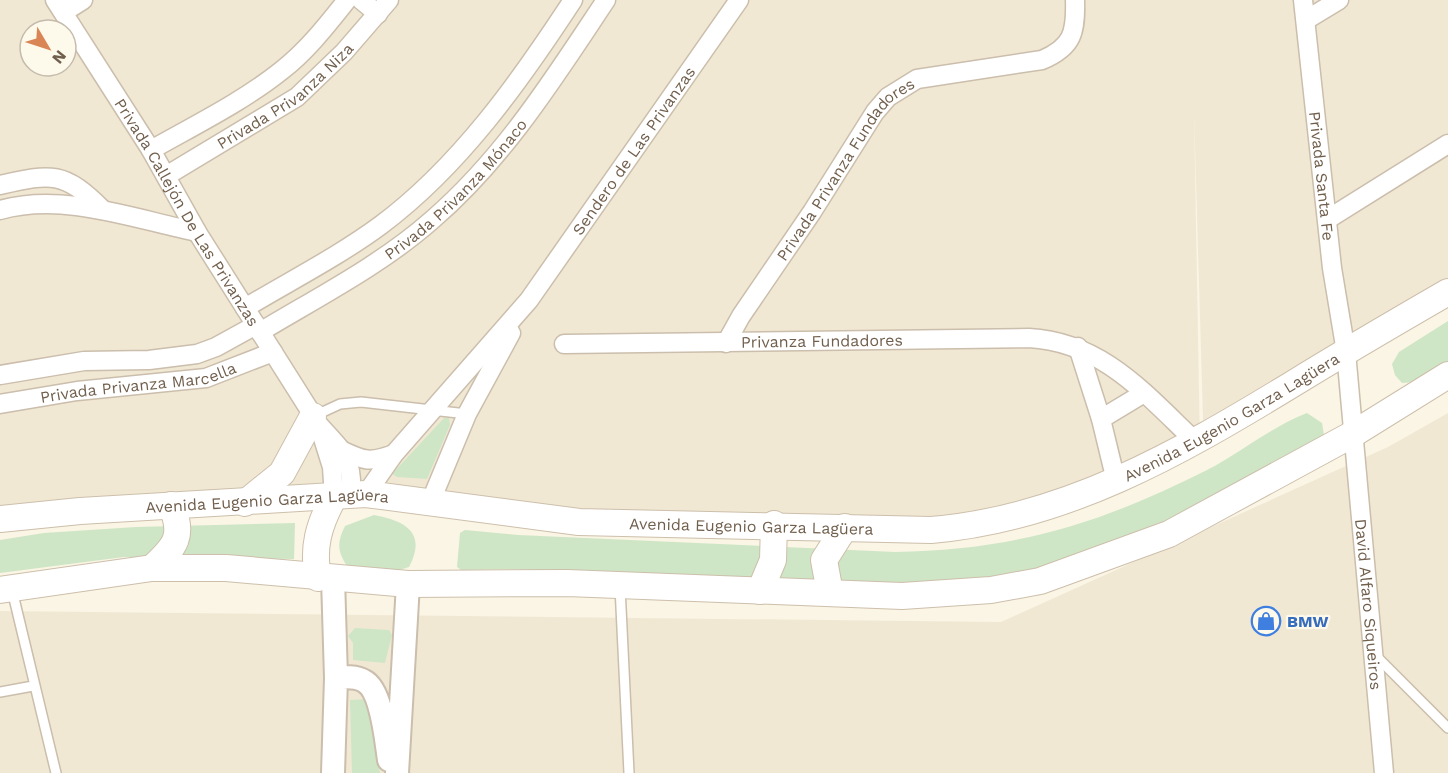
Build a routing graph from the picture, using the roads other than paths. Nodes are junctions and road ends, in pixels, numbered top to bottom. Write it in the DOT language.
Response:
graph roads {
  1 [pos="84,0"];
  2 [pos="347,0"];
  3 [pos="361,0"];
  4 [pos="573,0"];
  5 [pos="606,0"];
  6 [pos="739,0"];
  7 [pos="1075,0"];
  8 [pos="1303,0"];
  9 [pos="1339,0"];
  10 [pos="60,6"];
  11 [pos="383,7"];
  12 [pos="1306,20"];
  13 [pos="474,135"];
  14 [pos="1448,144"];
  15 [pos="151,150"];
  16 [pos="497,156"];
  17 [pos="166,176"];
  18 [pos="0,185"];
  19 [pos="0,210"];
  20 [pos="103,210"];
  21 [pos="1328,219"];
  22 [pos="197,232"];
  23 [pos="1448,291"];
  24 [pos="529,300"];
  25 [pos="245,308"];
  26 [pos="258,328"];
  27 [pos="726,343"];
  28 [pos="564,344"];
  29 [pos="1078,347"];
  30 [pos="273,352"];
  31 [pos="1346,352"];
  32 [pos="0,375"];
  33 [pos="1448,375"];
  34 [pos="1144,393"];
  35 [pos="0,404"];
  36 [pos="435,410"];
  37 [pos="467,414"];
  38 [pos="1101,419"];
  39 [pos="316,420"];
  40 [pos="1353,434"];
  41 [pos="1197,442"];
  42 [pos="341,450"];
  43 [pos="394,454"];
  44 [pos="1116,481"];
  45 [pos="350,495"];
  46 [pos="245,502"];
  47 [pos="430,503"];
  48 [pos="171,505"];
  49 [pos="0,519"];
  50 [pos="774,524"];
  51 [pos="845,527"];
  52 [pos="152,568"];
  53 [pos="326,578"];
  54 [pos="408,584"];
  55 [pos="620,585"];
  56 [pos="6,589"];
  57 [pos="760,591"];
  58 [pos="830,593"];
  59 [pos="1372,652"];
  60 [pos="336,678"];
  61 [pos="33,686"];
  62 [pos="0,692"];
  63 [pos="1448,728"];
  64 [pos="56,773"];
  65 [pos="333,773"];
  66 [pos="392,773"];
  67 [pos="397,773"];
  68 [pos="629,773"];
  69 [pos="1384,773"];
  1 -- 10 [label="street"];
  2 -- 15 [label="street, Privada Privanza Niza"];
  3 -- 11 [label="street"];
  4 -- 13 [label="street, Privada Privanza Mónaco"];
  5 -- 16 [label="street, Privada Privanza Mónaco"];
  6 -- 24 [label="street, Sendero de Las Privanzas"];
  7 -- 27 [label="street, Privada Privanza Fundadores"];
  8 -- 12 [label="street, Privada Santa Fe"];
  9 -- 12 [label="street"];
  10 -- 15 [label="street, Privada Callejón De Las Privanzas"];
  11 -- 17 [label="street, Privada Privanza Niza"];
  12 -- 21 [label="street, Privada Santa Fe"];
  13 -- 16 [label="street"];
  13 -- 25 [label="street, Privada Privanza Mónaco"];
  14 -- 21 [label="street"];
  15 -- 17 [label="street, Privada Callejón De Las Privanzas"];
  16 -- 26 [label="street, Privada Privanza Mónaco"];
  17 -- 22 [label="street, Privada Callejón De Las Privanzas"];
  18 -- 20 [label="street"];
  19 -- 20 [label="street"];
  20 -- 22 [label="street"];
  21 -- 31 [label="street, Privada Santa Fe"];
  22 -- 25 [label="street, Privada Callejón De Las Privanzas"];
  23 -- 31 [label="main road, Avenida Eugenio Garza Lagüera"];
  24 -- 36 [label="street, Sendero de Las Privanzas"];
  24 -- 37 [label="street, Sendero de Las Privanzas"];
  25 -- 26 [label="street, Privada Callejón De Las Privanzas"];
  26 -- 30 [label="street, Privada Callejón De Las Privanzas"];
  26 -- 32 [label="street, Privada Privanza Marcella"];
  27 -- 28 [label="street, Privanza Fundadores"];
  27 -- 29 [label="street, Privanza Fundadores"];
  29 -- 34 [label="street, Privanza Fundadores"];
  29 -- 38 [label="street"];
  30 -- 35 [label="street, Privada Privanza Marcella"];
  30 -- 39 [label="street, Privada Callejón De Las Privanzas"];
  31 -- 40 [label="street, Privada Santa Fe"];
  31 -- 41 [label="main road, Avenida Eugenio Garza Lagüera"];
  33 -- 40 [label="main road"];
  34 -- 38 [label="street"];
  34 -- 41 [label="street, Privanza Fundadores"];
  36 -- 37 [label="lane"];
  36 -- 39 [label="lane"];
  36 -- 43 [label="street, Sendero de Las Privanzas"];
  37 -- 47 [label="street, Sendero de Las Privanzas"];
  38 -- 44 [label="street"];
  39 -- 42 [label="street, Privada Callejón De Las Privanzas"];
  39 -- 45 [label="street, Privada Callejón De Las Privanzas"];
  39 -- 46 [label="main road"];
  40 -- 58 [label="main road"];
  40 -- 59 [label="street, David Alfaro Siqueiros"];
  41 -- 44 [label="main road, Avenida Eugenio Garza Lagüera"];
  42 -- 43 [label="street"];
  42 -- 45 [label="street, Privada Callejón De Las Privanzas"];
  43 -- 45 [label="street, Sendero de Las Privanzas"];
  44 -- 51 [label="main road, Avenida Eugenio Garza Lagüera"];
  45 -- 46 [label="main road, Avenida Eugenio Garza Lagüera"];
  45 -- 47 [label="main road, Avenida Eugenio Garza Lagüera"];
  45 -- 53 [label="main road"];
  46 -- 48 [label="main road, Avenida Eugenio Garza Lagüera"];
  47 -- 50 [label="main road, Avenida Eugenio Garza Lagüera"];
  48 -- 49 [label="main road, Avenida Eugenio Garza Lagüera"];
  48 -- 52 [label="main road"];
  50 -- 51 [label="main road, Avenida Eugenio Garza Lagüera"];
  50 -- 57 [label="main road"];
  51 -- 58 [label="main road"];
  52 -- 53 [label="main road"];
  52 -- 56 [label="main road"];
  53 -- 54 [label="main road"];
  53 -- 60 [label="street"];
  54 -- 55 [label="main road"];
  54 -- 67 [label="street"];
  55 -- 57 [label="main road"];
  55 -- 68 [label="lane"];
  56 -- 61 [label="lane"];
  57 -- 58 [label="main road"];
  59 -- 63 [label="lane"];
  59 -- 69 [label="street, David Alfaro Siqueiros"];
  60 -- 65 [label="street"];
  60 -- 66 [label="street"];
  61 -- 62 [label="lane"];
  61 -- 64 [label="lane"];
}
